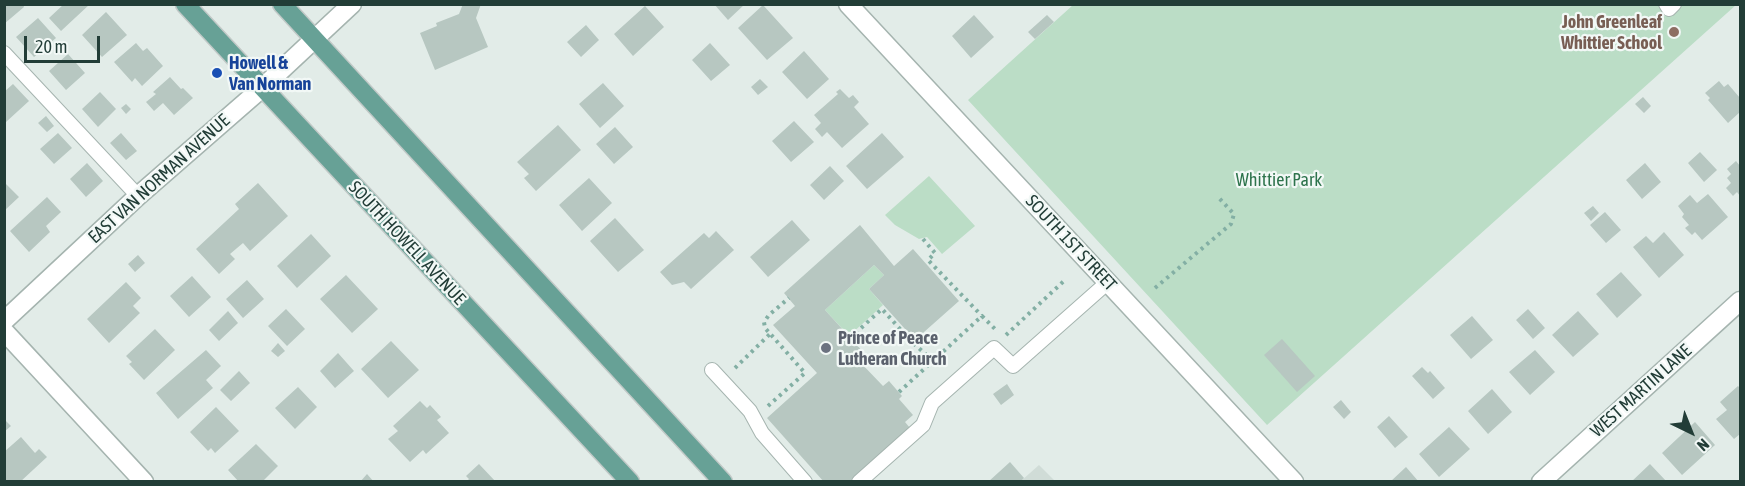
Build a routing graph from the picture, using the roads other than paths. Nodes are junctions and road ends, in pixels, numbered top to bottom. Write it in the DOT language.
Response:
graph roads {
  1 [pos="185,4"];
  2 [pos="282,4"];
  3 [pos="352,4"];
  4 [pos="848,4"];
  5 [pos="1666,4"];
  6 [pos="1674,4"];
  7 [pos="315,39"];
  8 [pos="4,53"];
  9 [pos="262,88"];
  10 [pos="138,196"];
  11 [pos="1108,282"];
  12 [pos="1740,301"];
  13 [pos="4,321"];
  14 [pos="4,332"];
  15 [pos="712,370"];
  16 [pos="144,482"];
  17 [pos="630,482"];
  18 [pos="723,482"];
  19 [pos="806,482"];
  20 [pos="859,482"];
  21 [pos="1294,482"];
  22 [pos="1541,482"];
  1 -- 9 [label="main road, SOUTH HOWELL AVENUE"];
  2 -- 7 [label="main road"];
  3 -- 7 [label="street, EAST VAN NORMAN AVENUE"];
  4 -- 11 [label="street, SOUTH 1ST STREET"];
  5 -- 6 [label="lane"];
  7 -- 9 [label="street, EAST VAN NORMAN AVENUE"];
  7 -- 18 [label="main road"];
  8 -- 10 [label="lane"];
  9 -- 10 [label="street, EAST VAN NORMAN AVENUE"];
  9 -- 17 [label="main road, SOUTH HOWELL AVENUE"];
  10 -- 13 [label="street, EAST VAN NORMAN AVENUE"];
  11 -- 20 [label="lane"];
  11 -- 21 [label="street, SOUTH 1ST STREET"];
  12 -- 22 [label="street, WEST MARTIN LANE"];
  14 -- 16 [label="street"];
  15 -- 19 [label="lane"];
}
